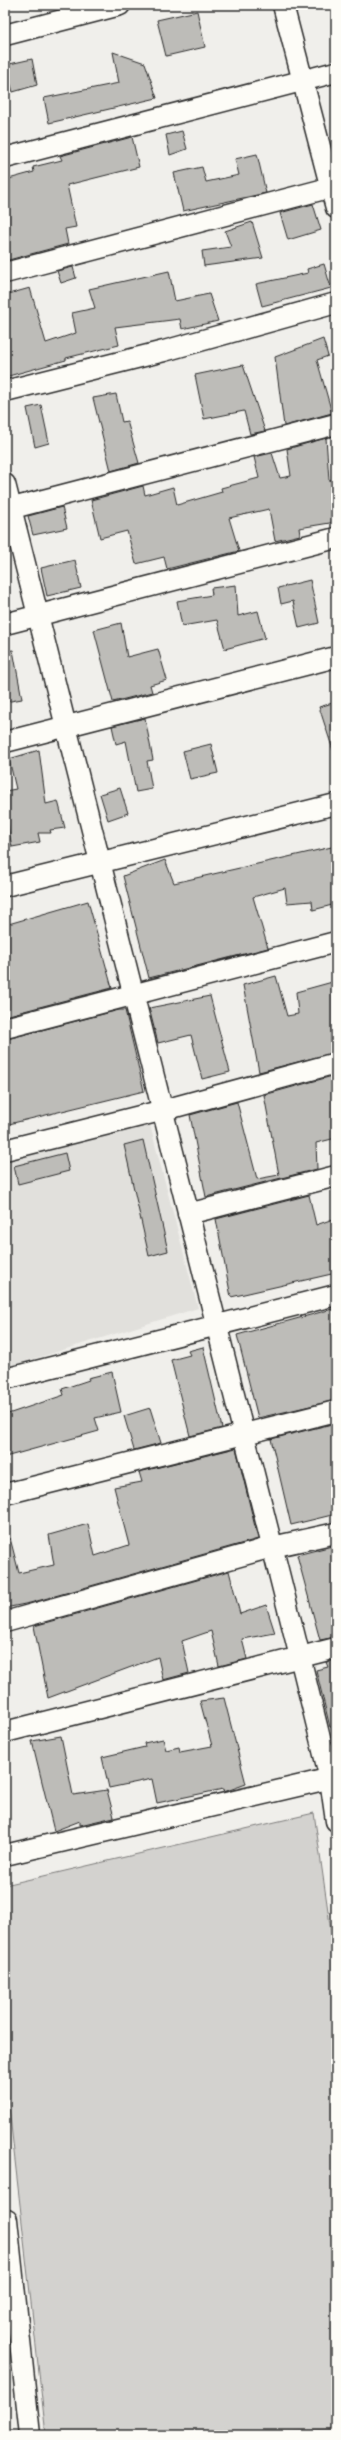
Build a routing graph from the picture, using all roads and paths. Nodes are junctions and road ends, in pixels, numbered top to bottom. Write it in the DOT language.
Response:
graph roads {
  1 [pos="120,5"];
  2 [pos="283,5"];
  3 [pos="5,36"];
  4 [pos="336,72"];
  5 [pos="303,81"];
  6 [pos="5,158"];
  7 [pos="333,187"];
  8 [pos="336,208"];
  9 [pos="5,273"];
  10 [pos="336,303"];
  11 [pos="5,391"];
  12 [pos="336,424"];
  13 [pos="5,484"];
  14 [pos="8,509"];
  15 [pos="336,538"];
  16 [pos="38,616"];
  17 [pos="5,624"];
  18 [pos="336,657"];
  19 [pos="65,727"];
  20 [pos="5,742"];
  21 [pos="336,804"];
  22 [pos="99,863"];
  23 [pos="5,886"];
  24 [pos="336,942"];
  25 [pos="134,996"];
  26 [pos="5,1028"];
  27 [pos="336,1062"];
  28 [pos="164,1110"];
  29 [pos="5,1150"];
  30 [pos="336,1176"];
  31 [pos="188,1214"];
  32 [pos="336,1295"];
  33 [pos="216,1325"];
  34 [pos="5,1379"];
  35 [pos="336,1411"];
  36 [pos="244,1434"];
  37 [pos="5,1494"];
  38 [pos="336,1533"];
  39 [pos="272,1547"];
  40 [pos="5,1622"];
  41 [pos="336,1648"];
  42 [pos="300,1657"];
  43 [pos="5,1732"];
  44 [pos="333,1778"];
  45 [pos="336,1821"];
  46 [pos="5,1855"];
  47 [pos="6,2216"];
  48 [pos="13,2340"];
  49 [pos="30,2435"];
  1 -- 3 [label="street"];
  2 -- 5 [label="street"];
  4 -- 5 [label="street"];
  5 -- 6 [label="street"];
  5 -- 7 [label="street"];
  7 -- 8 [label="street"];
  7 -- 9 [label="street"];
  10 -- 11 [label="street"];
  12 -- 14 [label="street"];
  13 -- 14 [label="street"];
  14 -- 16 [label="street"];
  15 -- 16 [label="street"];
  16 -- 17 [label="street"];
  16 -- 19 [label="street"];
  18 -- 19 [label="street"];
  19 -- 20 [label="street"];
  19 -- 22 [label="street"];
  21 -- 22 [label="street"];
  22 -- 23 [label="street"];
  22 -- 25 [label="street"];
  24 -- 25 [label="street"];
  25 -- 26 [label="street"];
  25 -- 28 [label="street"];
  27 -- 28 [label="street"];
  28 -- 29 [label="street"];
  28 -- 31 [label="street"];
  30 -- 31 [label="street"];
  31 -- 33 [label="street"];
  32 -- 33 [label="street"];
  33 -- 34 [label="street"];
  33 -- 36 [label="street"];
  35 -- 36 [label="street"];
  36 -- 37 [label="street"];
  36 -- 39 [label="street"];
  38 -- 39 [label="street"];
  39 -- 40 [label="street"];
  39 -- 42 [label="street"];
  41 -- 42 [label="street"];
  42 -- 43 [label="street"];
  42 -- 44 [label="street"];
  44 -- 45 [label="street"];
  44 -- 46 [label="street"];
  47 -- 48 [label="street"];
  48 -- 49 [label="street"];
}
